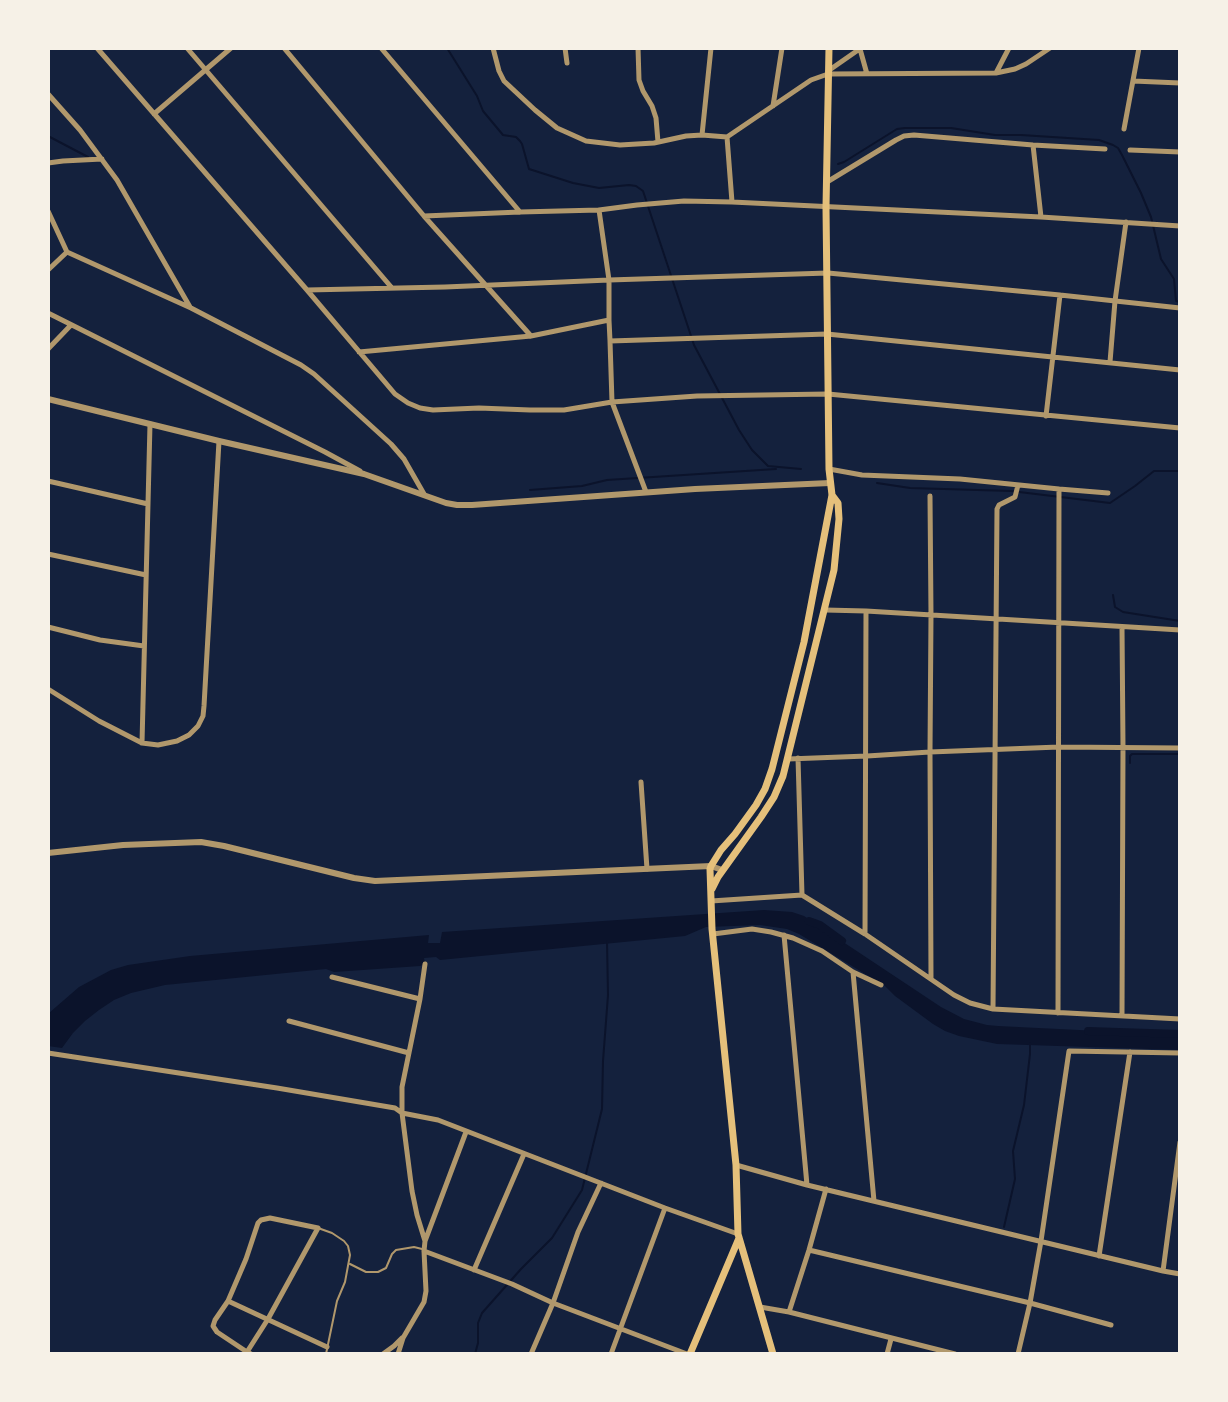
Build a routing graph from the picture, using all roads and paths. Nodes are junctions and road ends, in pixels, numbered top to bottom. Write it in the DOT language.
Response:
graph roads {
  1 [pos="97,48"];
  2 [pos="187,48"];
  3 [pos="231,48"];
  4 [pos="284,48"];
  5 [pos="381,48"];
  6 [pos="493,48"];
  7 [pos="565,48"];
  8 [pos="638,48"];
  9 [pos="711,48"];
  10 [pos="782,48"];
  11 [pos="829,48"];
  12 [pos="861,48"];
  13 [pos="1009,48"];
  14 [pos="1050,48"];
  15 [pos="1139,48"];
  16 [pos="567,63"];
  17 [pos="205,70"];
  18 [pos="828,72"];
  19 [pos="996,73"];
  20 [pos="867,74"];
  21 [pos="1133,81"];
  22 [pos="1180,82"];
  23 [pos="48,94"];
  24 [pos="773,106"];
  25 [pos="154,114"];
  26 [pos="1124,129"];
  27 [pos="702,135"];
  28 [pos="727,136"];
  29 [pos="658,142"];
  30 [pos="1033,145"];
  31 [pos="1105,149"];
  32 [pos="1130,150"];
  33 [pos="1180,152"];
  34 [pos="102,159"];
  35 [pos="48,163"];
  36 [pos="827,182"];
  37 [pos="732,202"];
  38 [pos="826,207"];
  39 [pos="599,210"];
  40 [pos="48,211"];
  41 [pos="520,212"];
  42 [pos="424,216"];
  43 [pos="1041,217"];
  44 [pos="1126,222"];
  45 [pos="1180,226"];
  46 [pos="67,252"];
  47 [pos="48,270"];
  48 [pos="828,273"];
  49 [pos="609,280"];
  50 [pos="485,286"];
  51 [pos="392,288"];
  52 [pos="307,290"];
  53 [pos="1060,295"];
  54 [pos="1115,302"];
  55 [pos="191,308"];
  56 [pos="1180,308"];
  57 [pos="48,313"];
  58 [pos="609,320"];
  59 [pos="71,325"];
  60 [pos="827,334"];
  61 [pos="531,336"];
  62 [pos="610,341"];
  63 [pos="48,349"];
  64 [pos="359,352"];
  65 [pos="1052,356"];
  66 [pos="1110,362"];
  67 [pos="1180,370"];
  68 [pos="828,394"];
  69 [pos="48,399"];
  70 [pos="612,402"];
  71 [pos="1046,416"];
  72 [pos="150,424"];
  73 [pos="1180,428"];
  74 [pos="219,441"];
  75 [pos="364,474"];
  76 [pos="829,476"];
  77 [pos="48,481"];
  78 [pos="1017,489"];
  79 [pos="646,492"];
  80 [pos="1108,493"];
  81 [pos="424,494"];
  82 [pos="1059,494"];
  83 [pos="832,495"];
  84 [pos="930,496"];
  85 [pos="148,504"];
  86 [pos="48,554"];
  87 [pos="146,575"];
  88 [pos="825,610"];
  89 [pos="866,611"];
  90 [pos="931,615"];
  91 [pos="996,619"];
  92 [pos="1059,623"];
  93 [pos="48,627"];
  94 [pos="1122,627"];
  95 [pos="1180,630"];
  96 [pos="144,646"];
  97 [pos="48,689"];
  98 [pos="142,743"];
  99 [pos="1059,747"];
  100 [pos="1123,747"];
  101 [pos="1180,748"];
  102 [pos="994,749"];
  103 [pos="930,752"];
  104 [pos="867,756"];
  105 [pos="798,758"];
  106 [pos="788,759"];
  107 [pos="641,782"];
  108 [pos="48,853"];
  109 [pos="711,866"];
  110 [pos="648,869"];
  111 [pos="722,870"];
  112 [pos="711,892"];
  113 [pos="802,895"];
  114 [pos="711,905"];
  115 [pos="713,931"];
  116 [pos="865,934"];
  117 [pos="784,935"];
  118 [pos="425,964"];
  119 [pos="853,972"];
  120 [pos="332,977"];
  121 [pos="931,978"];
  122 [pos="881,985"];
  123 [pos="420,999"];
  124 [pos="993,1009"];
  125 [pos="1058,1013"];
  126 [pos="1122,1015"];
  127 [pos="1180,1019"];
  128 [pos="289,1021"];
  129 [pos="1130,1052"];
  130 [pos="51,1053"];
  131 [pos="410,1053"];
  132 [pos="1180,1053"];
  133 [pos="402,1113"];
  134 [pos="466,1132"];
  135 [pos="1180,1142"];
  136 [pos="524,1154"];
  137 [pos="736,1165"];
  138 [pos="601,1183"];
  139 [pos="807,1185"];
  140 [pos="826,1189"];
  141 [pos="873,1201"];
  142 [pos="665,1209"];
  143 [pos="318,1228"];
  144 [pos="739,1236"];
  145 [pos="425,1241"];
  146 [pos="1041,1241"];
  147 [pos="809,1250"];
  148 [pos="424,1251"];
  149 [pos="1100,1256"];
  150 [pos="349,1264"];
  151 [pos="474,1270"];
  152 [pos="1163,1271"];
  153 [pos="1180,1274"];
  154 [pos="228,1301"];
  155 [pos="1029,1303"];
  156 [pos="553,1304"];
  157 [pos="760,1307"];
  158 [pos="789,1312"];
  159 [pos="268,1319"];
  160 [pos="1111,1325"];
  161 [pos="621,1329"];
  162 [pos="403,1338"];
  163 [pos="891,1339"];
  164 [pos="327,1351"];
  165 [pos="249,1353"];
  166 [pos="383,1354"];
  167 [pos="398,1354"];
  168 [pos="531,1354"];
  169 [pos="611,1354"];
  170 [pos="688,1354"];
  171 [pos="773,1354"];
  172 [pos="887,1354"];
  173 [pos="953,1354"];
  174 [pos="1018,1354"];
  1 -- 25 [label="street"];
  2 -- 17 [label="street"];
  3 -- 17 [label="street"];
  4 -- 42 [label="street"];
  5 -- 41 [label="street"];
  6 -- 29 [label="street"];
  7 -- 16 [label="street"];
  8 -- 29 [label="street"];
  9 -- 27 [label="street"];
  10 -- 24 [label="street"];
  11 -- 18 [label="main road"];
  12 -- 18 [label="street"];
  12 -- 20 [label="street"];
  13 -- 19 [label="street"];
  14 -- 19 [label="street"];
  15 -- 21 [label="street"];
  17 -- 25 [label="street"];
  17 -- 51 [label="street"];
  18 -- 20 [label="street"];
  18 -- 24 [label="street"];
  18 -- 36 [label="main road"];
  19 -- 20 [label="street"];
  21 -- 22 [label="street"];
  21 -- 26 [label="street"];
  23 -- 34 [label="street"];
  24 -- 28 [label="street"];
  25 -- 52 [label="street"];
  27 -- 28 [label="street"];
  27 -- 29 [label="street"];
  28 -- 37 [label="street"];
  30 -- 31 [label="street"];
  30 -- 36 [label="street"];
  30 -- 43 [label="street"];
  32 -- 33 [label="street"];
  34 -- 35 [label="street"];
  34 -- 55 [label="street"];
  36 -- 38 [label="main road"];
  37 -- 38 [label="street"];
  37 -- 39 [label="street"];
  38 -- 43 [label="street"];
  38 -- 48 [label="main road"];
  39 -- 41 [label="street"];
  39 -- 49 [label="street"];
  40 -- 46 [label="street"];
  41 -- 42 [label="street"];
  42 -- 50 [label="street"];
  43 -- 44 [label="street"];
  44 -- 45 [label="street"];
  44 -- 54 [label="street"];
  46 -- 47 [label="street"];
  46 -- 55 [label="street"];
  48 -- 49 [label="street"];
  48 -- 53 [label="street"];
  48 -- 60 [label="main road"];
  49 -- 50 [label="street"];
  49 -- 58 [label="street"];
  50 -- 51 [label="street"];
  50 -- 61 [label="street"];
  51 -- 52 [label="street"];
  52 -- 64 [label="street"];
  53 -- 54 [label="street"];
  53 -- 65 [label="street"];
  54 -- 56 [label="street"];
  54 -- 66 [label="street"];
  55 -- 81 [label="street"];
  57 -- 59 [label="street"];
  58 -- 61 [label="street"];
  58 -- 62 [label="street"];
  59 -- 63 [label="street"];
  59 -- 75 [label="street"];
  60 -- 62 [label="street"];
  60 -- 65 [label="street"];
  60 -- 68 [label="main road"];
  61 -- 64 [label="street"];
  62 -- 70 [label="street"];
  64 -- 70 [label="street"];
  65 -- 66 [label="street"];
  65 -- 71 [label="street"];
  66 -- 67 [label="street"];
  68 -- 70 [label="street"];
  68 -- 71 [label="street"];
  68 -- 76 [label="main road"];
  69 -- 72 [label="street"];
  70 -- 79 [label="street"];
  71 -- 73 [label="street"];
  72 -- 74 [label="street"];
  72 -- 85 [label="street"];
  74 -- 75 [label="street"];
  74 -- 98 [label="street"];
  75 -- 81 [label="street"];
  76 -- 78 [label="street"];
  76 -- 79 [label="street"];
  76 -- 83 [label="main road"];
  77 -- 85 [label="street"];
  78 -- 82 [label="street"];
  78 -- 91 [label="street"];
  79 -- 81 [label="street"];
  80 -- 82 [label="street"];
  82 -- 92 [label="street"];
  83 -- 88 [label="main road"];
  83 -- 109 [label="main road"];
  84 -- 90 [label="street"];
  85 -- 87 [label="street"];
  86 -- 87 [label="street"];
  87 -- 96 [label="street"];
  88 -- 89 [label="street"];
  88 -- 106 [label="main road"];
  89 -- 90 [label="street"];
  89 -- 104 [label="street"];
  90 -- 91 [label="street"];
  90 -- 103 [label="street"];
  91 -- 92 [label="street"];
  91 -- 102 [label="street"];
  92 -- 94 [label="street"];
  92 -- 99 [label="street"];
  93 -- 96 [label="street"];
  94 -- 95 [label="street"];
  94 -- 100 [label="street"];
  96 -- 98 [label="street"];
  97 -- 98 [label="street"];
  99 -- 100 [label="street"];
  99 -- 102 [label="street"];
  99 -- 125 [label="street"];
  100 -- 101 [label="street"];
  100 -- 126 [label="street"];
  102 -- 103 [label="street"];
  102 -- 124 [label="street"];
  103 -- 104 [label="street"];
  103 -- 121 [label="street"];
  104 -- 105 [label="street"];
  104 -- 116 [label="street"];
  105 -- 106 [label="street"];
  105 -- 113 [label="street"];
  106 -- 111 [label="main road"];
  107 -- 110 [label="street"];
  108 -- 110 [label="street"];
  109 -- 110 [label="street"];
  109 -- 111 [label="street"];
  109 -- 112 [label="main road"];
  111 -- 112 [label="main road"];
  112 -- 114 [label="main road"];
  113 -- 114 [label="street"];
  113 -- 116 [label="street"];
  114 -- 115 [label="main road"];
  115 -- 117 [label="street"];
  115 -- 137 [label="main road"];
  116 -- 121 [label="street"];
  117 -- 119 [label="street"];
  117 -- 139 [label="street"];
  118 -- 123 [label="street"];
  119 -- 122 [label="street"];
  119 -- 141 [label="street"];
  120 -- 123 [label="street"];
  121 -- 124 [label="street"];
  123 -- 131 [label="street"];
  124 -- 125 [label="street"];
  125 -- 126 [label="street"];
  126 -- 127 [label="street"];
  128 -- 131 [label="street"];
  129 -- 132 [label="street"];
  129 -- 146 [label="street"];
  129 -- 149 [label="street"];
  130 -- 133 [label="street"];
  131 -- 133 [label="street"];
  133 -- 134 [label="street"];
  133 -- 145 [label="street"];
  134 -- 136 [label="street"];
  134 -- 145 [label="street"];
  135 -- 152 [label="street"];
  136 -- 138 [label="street"];
  136 -- 151 [label="street"];
  137 -- 139 [label="street"];
  137 -- 144 [label="main road"];
  138 -- 142 [label="street"];
  138 -- 156 [label="street"];
  139 -- 140 [label="street"];
  140 -- 141 [label="street"];
  140 -- 147 [label="street"];
  141 -- 146 [label="street"];
  142 -- 144 [label="street"];
  142 -- 161 [label="street"];
  143 -- 150 [label="lane"];
  143 -- 154 [label="street"];
  143 -- 159 [label="street"];
  144 -- 157 [label="main road"];
  144 -- 170 [label="main road"];
  145 -- 148 [label="street"];
  146 -- 149 [label="street"];
  146 -- 155 [label="street"];
  147 -- 155 [label="street"];
  147 -- 158 [label="street"];
  148 -- 150 [label="lane"];
  148 -- 151 [label="street"];
  148 -- 162 [label="street"];
  149 -- 152 [label="street"];
  150 -- 164 [label="lane"];
  151 -- 156 [label="street"];
  152 -- 153 [label="street"];
  154 -- 159 [label="street"];
  154 -- 165 [label="street"];
  155 -- 160 [label="street"];
  155 -- 174 [label="street"];
  156 -- 161 [label="street"];
  156 -- 168 [label="street"];
  157 -- 158 [label="street"];
  157 -- 171 [label="main road"];
  158 -- 163 [label="street"];
  159 -- 164 [label="street"];
  159 -- 165 [label="street"];
  161 -- 169 [label="street"];
  161 -- 170 [label="street"];
  162 -- 166 [label="street"];
  162 -- 167 [label="street"];
  163 -- 172 [label="street"];
  163 -- 173 [label="street"];
}
